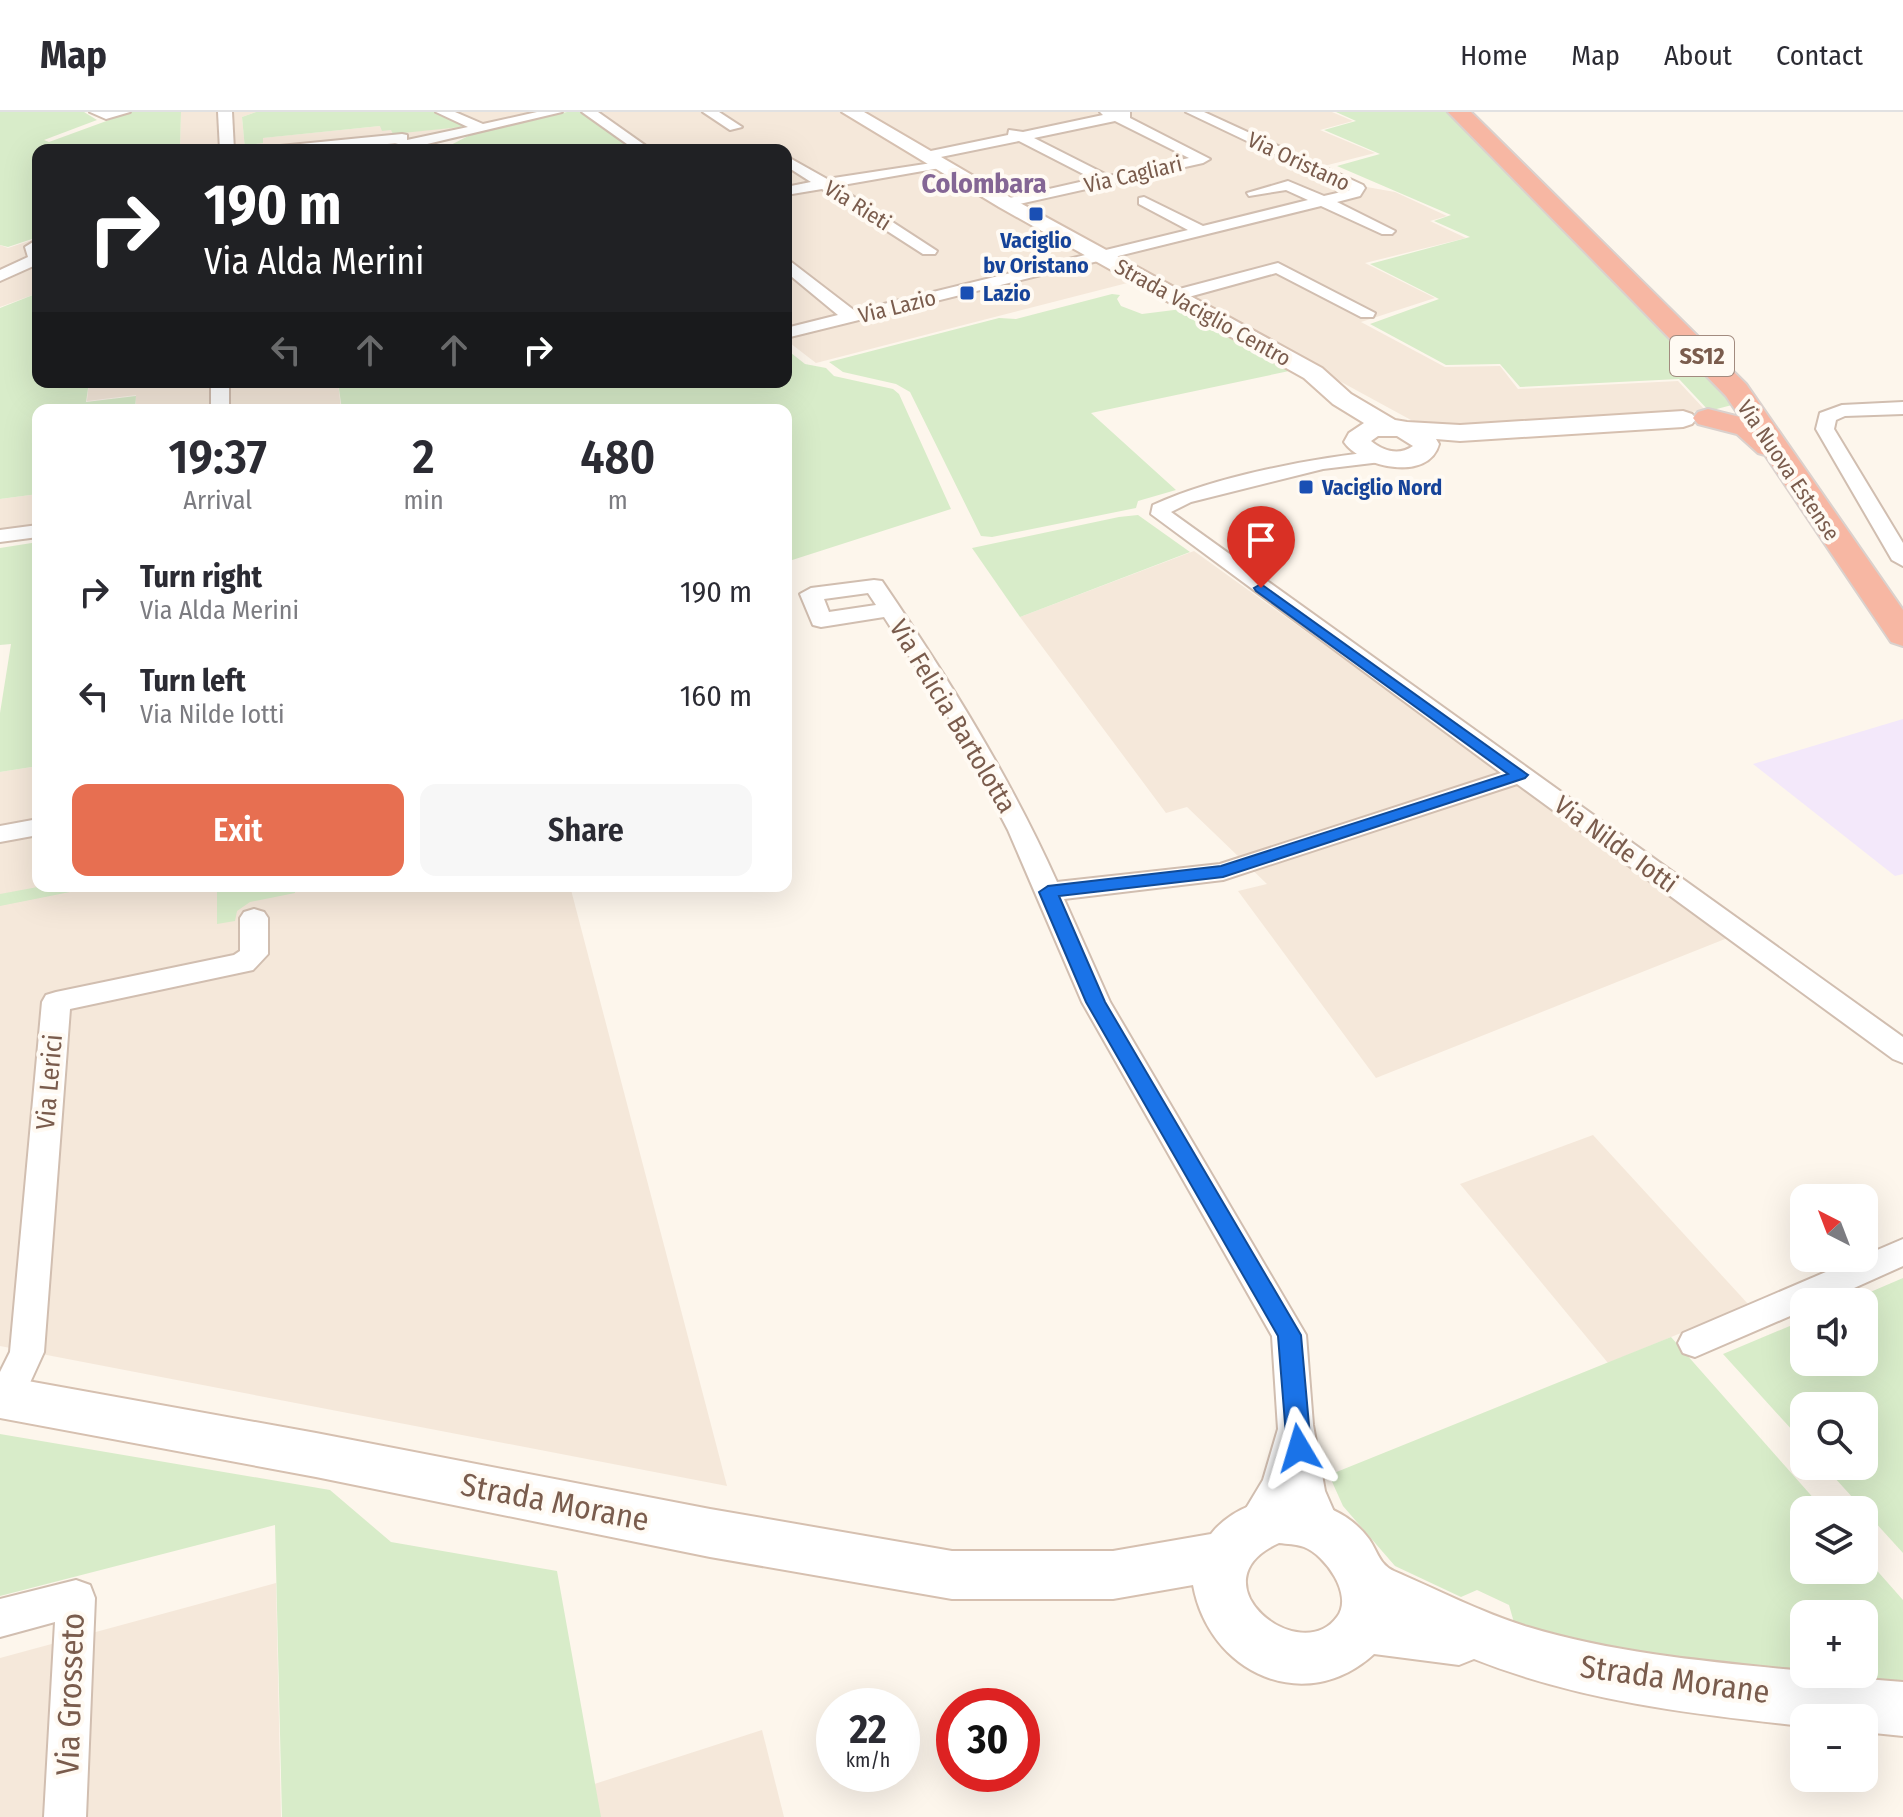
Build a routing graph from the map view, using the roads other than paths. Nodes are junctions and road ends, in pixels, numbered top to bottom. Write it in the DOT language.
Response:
graph roads {
  1 [pos="97,112"];
  2 [pos="123,112"];
  3 [pos="443,112"];
  4 [pos="555,112"];
  5 [pos="589,112"];
  6 [pos="710,112"];
  7 [pos="851,112"];
  8 [pos="1137,112"];
  9 [pos="1231,112"];
  10 [pos="1459,112"];
  11 [pos="1478,112"];
  12 [pos="229,113"];
  13 [pos="1111,114"];
  14 [pos="1199,115"];
  15 [pos="994,122"];
  16 [pos="735,127"];
  17 [pos="481,128"];
  18 [pos="451,135"];
  19 [pos="1021,136"];
  20 [pos="227,144"];
  21 [pos="348,144"];
  22 [pos="410,144"];
  23 [pos="444,144"];
  24 [pos="636,144"];
  25 [pos="933,160"];
  26 [pos="792,164"];
  27 [pos="1106,180"];
  28 [pos="824,184"];
  29 [pos="792,190"];
  30 [pos="1254,193"];
  31 [pos="1144,201"];
  32 [pos="1323,201"];
  33 [pos="1006,203"];
  34 [pos="1202,231"];
  35 [pos="1387,231"];
  36 [pos="929,251"];
  37 [pos="1101,256"];
  38 [pos="32,259"];
  39 [pos="32,269"];
  40 [pos="792,269"];
  41 [pos="4,274"];
  42 [pos="1174,296"];
  43 [pos="1367,313"];
  44 [pos="852,317"];
  45 [pos="792,332"];
  46 [pos="1736,390"];
  47 [pos="1342,399"];
  48 [pos="1903,408"];
  49 [pos="1696,418"];
  50 [pos="1397,429"];
  51 [pos="1460,433"];
  52 [pos="1359,438"];
  53 [pos="1425,449"];
  54 [pos="1780,456"];
  55 [pos="1382,457"];
  56 [pos="1323,463"];
  57 [pos="32,532"];
  58 [pos="0,536"];
  59 [pos="1903,560"];
  60 [pos="889,610"];
  61 [pos="1903,624"];
  62 [pos="1903,635"];
  63 [pos="1520,775"];
  64 [pos="32,828"];
  65 [pos="0,834"];
  66 [pos="1048,892"];
  67 [pos="254,918"];
  68 [pos="1903,1052"];
  69 [pos="1903,1252"];
  70 [pos="1695,1343"];
  71 [pos="2,1397"];
  72 [pos="1295,1425"];
  73 [pos="1323,1530"];
  74 [pos="1233,1561"];
  75 [pos="1363,1606"];
  76 [pos="0,1618"];
  77 [pos="1903,1709"];
  78 [pos="65,1817"];
  1 -- 2 [label="street"];
  3 -- 17 [label="street"];
  4 -- 17 [label="street"];
  5 -- 24 [label="street"];
  6 -- 16 [label="street"];
  7 -- 25 [label="street, Strada Vaciglio Centro"];
  8 -- 13 [label="street"];
  9 -- 14 [label="street, Via Oristano"];
  10 -- 46 [label="highway, Via Nuova Estense / SS12"];
  11 -- 61 [label="highway, Via Nuova Estense / SS12"];
  12 -- 20 [label="street"];
  13 -- 19 [label="street"];
  13 -- 27 [label="street, Via Cagliari"];
  14 -- 32 [label="street, Via Oristano"];
  15 -- 19 [label="street"];
  17 -- 18 [label="street"];
  18 -- 21 [label="street"];
  18 -- 22 [label="street"];
  18 -- 23 [label="street"];
  19 -- 25 [label="street"];
  19 -- 27 [label="street"];
  25 -- 28 [label="street"];
  25 -- 33 [label="street, Strada Vaciglio Centro"];
  26 -- 28 [label="street, Via Rieti"];
  27 -- 33 [label="street, Via Cagliari"];
  28 -- 29 [label="street"];
  28 -- 36 [label="street, Via Rieti"];
  30 -- 32 [label="street, Via Oristano"];
  31 -- 34 [label="street"];
  32 -- 34 [label="street, Via Oristano"];
  32 -- 35 [label="street, Via Oristano"];
  33 -- 37 [label="street, Strada Vaciglio Centro"];
  34 -- 37 [label="street, Via Oristano"];
  37 -- 42 [label="street, Strada Vaciglio Centro"];
  37 -- 44 [label="street, Via Lazio"];
  38 -- 41 [label="street"];
  39 -- 41 [label="street"];
  40 -- 44 [label="street"];
  42 -- 43 [label="street"];
  42 -- 47 [label="street, Strada Vaciglio Centro"];
  44 -- 45 [label="street, Via Lazio"];
  46 -- 49 [label="highway"];
  46 -- 54 [label="highway, Via Nuova Estense / SS12"];
  47 -- 50 [label="street, Strada Vaciglio Centro"];
  47 -- 52 [label="street, Strada Vaciglio Centro"];
  48 -- 59 [label="street"];
  49 -- 51 [label="street, Strada Vaciglio Centro"];
  49 -- 54 [label="highway"];
  50 -- 51 [label="street, Strada Vaciglio Centro"];
  50 -- 52 [label="street"];
  50 -- 53 [label="street"];
  51 -- 53 [label="street, Strada Vaciglio Centro"];
  52 -- 55 [label="street"];
  52 -- 56 [label="street, Via Nilde Iotti"];
  53 -- 55 [label="street, Strada Vaciglio Centro"];
  54 -- 62 [label="highway, Via Nuova Estense / SS12"];
  55 -- 56 [label="street, Via Nilde Iotti"];
  56 -- 63 [label="street, Via Nilde Iotti"];
  57 -- 58 [label="street"];
  60 -- 66 [label="street, Via Felicia Bartolotta"];
  63 -- 66 [label="street"];
  63 -- 68 [label="street, Via Nilde Iotti"];
  64 -- 65 [label="street"];
  66 -- 72 [label="street, Via Felicia Bartolotta"];
  67 -- 71 [label="street, Via Lerici"];
  69 -- 70 [label="street"];
  71 -- 74 [label="street, Strada Morane"];
  72 -- 73 [label="street, Via Felicia Bartolotta"];
  72 -- 74 [label="street, Via Felicia Bartolotta"];
  73 -- 74 [label="street"];
  73 -- 75 [label="street"];
  74 -- 75 [label="street"];
  75 -- 77 [label="street, Strada Morane"];
  76 -- 78 [label="street, Via Grosseto"];
}
